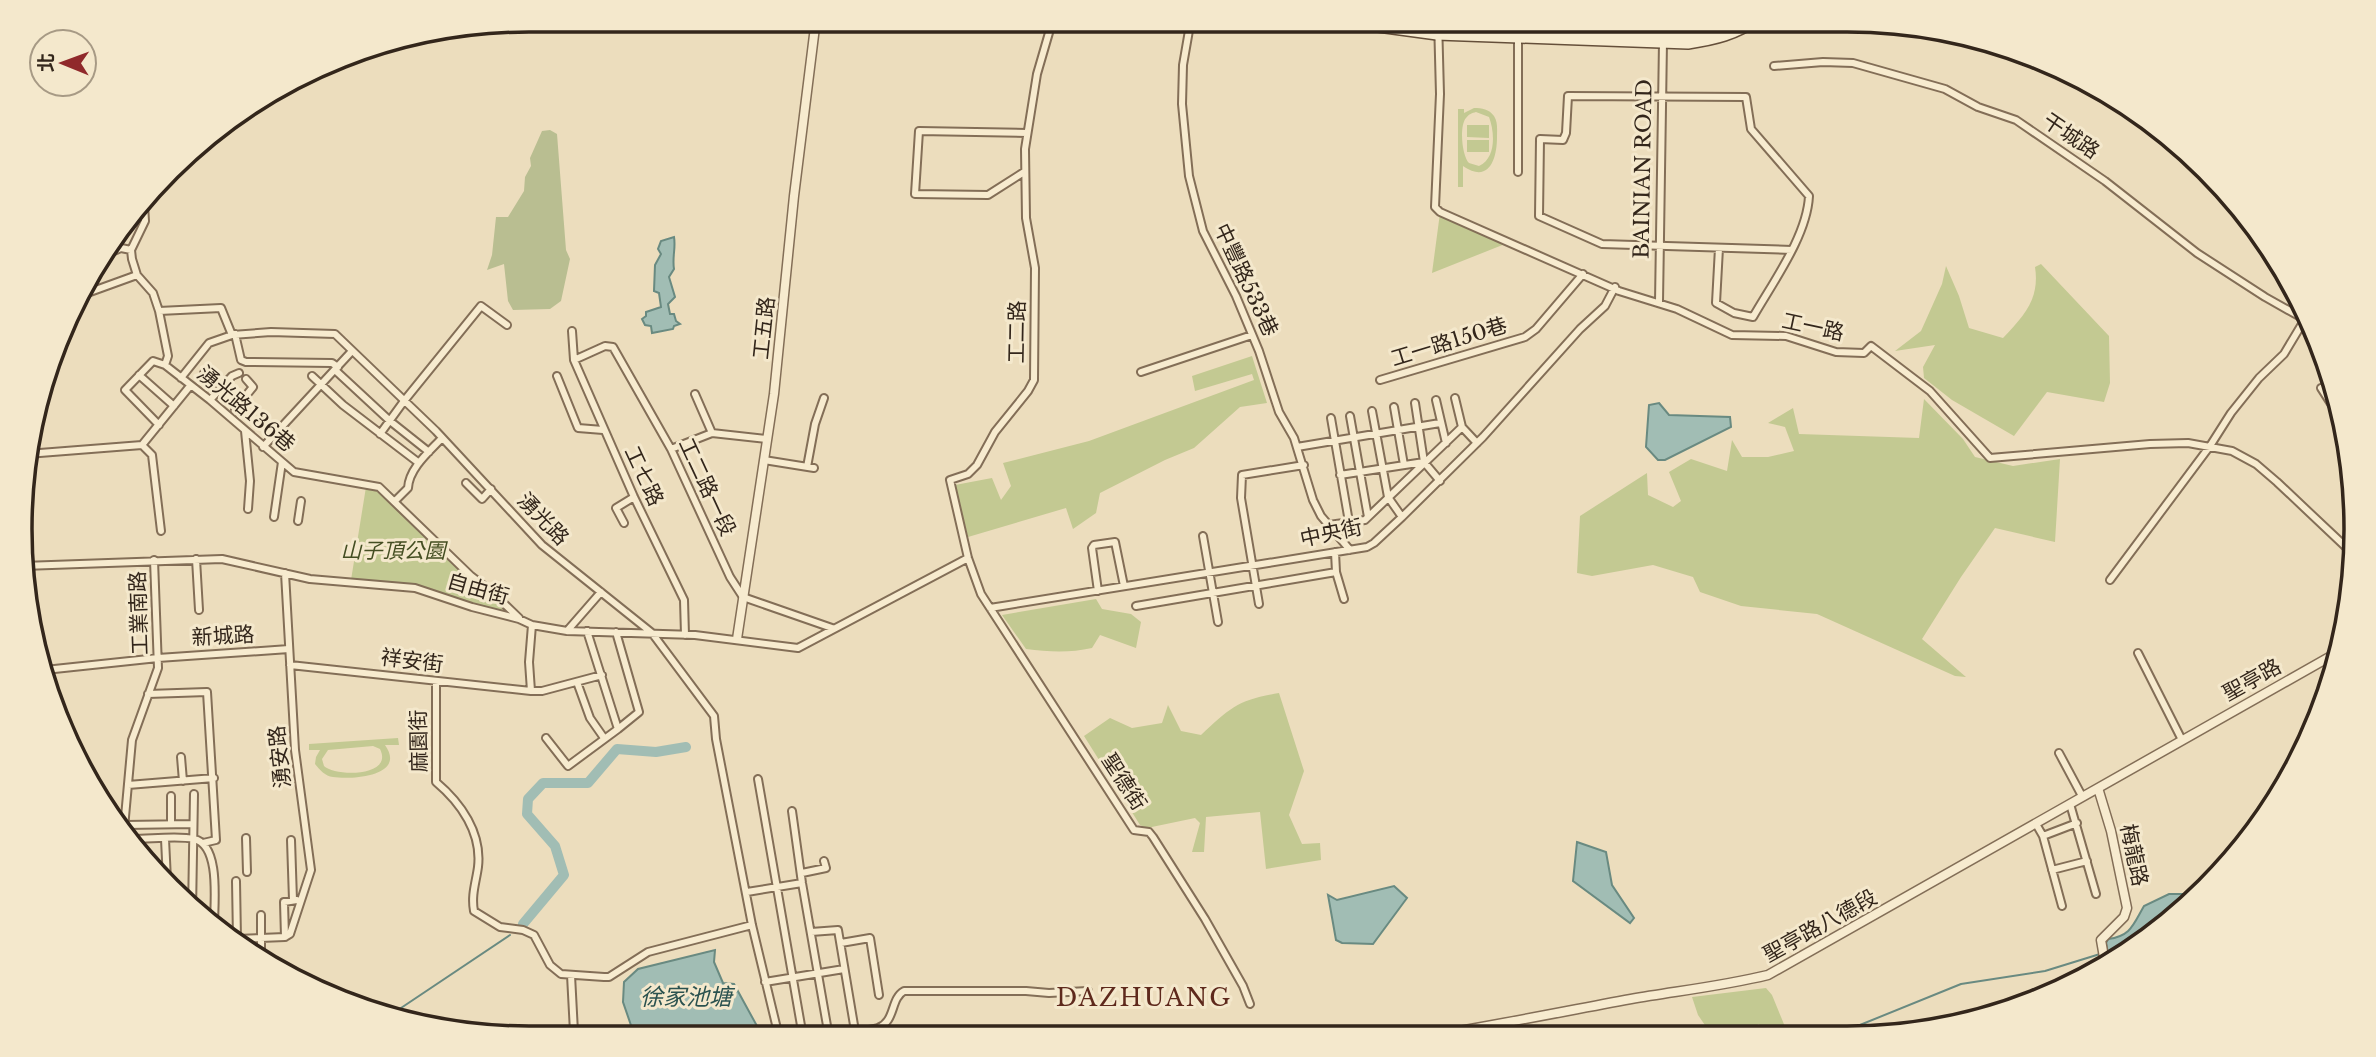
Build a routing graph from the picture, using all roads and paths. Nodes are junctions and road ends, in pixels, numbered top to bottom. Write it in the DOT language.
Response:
graph roads {
  1 [pos="814,32"];
  2 [pos="1049,32"];
  3 [pos="1189,32"];
  4 [pos="1437,32"];
  5 [pos="1495,32"];
  6 [pos="1587,32"];
  7 [pos="1711,32"];
  8 [pos="1737,32"];
  9 [pos="1518,34"];
  10 [pos="1588,36"];
  11 [pos="1663,39"];
  12 [pos="1774,66"];
  13 [pos="1662,96"];
  14 [pos="1027,133"];
  15 [pos="1024,172"];
  16 [pos="1518,172"];
  17 [pos="145,213"];
  18 [pos="1660,245"];
  19 [pos="1719,248"];
  20 [pos="117,250"];
  21 [pos="131,250"];
  22 [pos="1792,250"];
  23 [pos="1583,274"];
  24 [pos="137,275"];
  25 [pos="1615,287"];
  26 [pos="92,291"];
  27 [pos="1659,302"];
  28 [pos="159,311"];
  29 [pos="2295,314"];
  30 [pos="507,325"];
  31 [pos="2301,326"];
  32 [pos="572,331"];
  33 [pos="234,335"];
  34 [pos="1252,335"];
  35 [pos="352,351"];
  36 [pos="574,360"];
  37 [pos="164,365"];
  38 [pos="337,368"];
  39 [pos="1141,372"];
  40 [pos="204,373"];
  41 [pos="239,373"];
  42 [pos="139,375"];
  43 [pos="312,376"];
  44 [pos="557,376"];
  45 [pos="181,378"];
  46 [pos="246,379"];
  47 [pos="1380,380"];
  48 [pos="321,384"];
  49 [pos="191,386"];
  50 [pos="222,388"];
  51 [pos="2321,388"];
  52 [pos="695,394"];
  53 [pos="824,398"];
  54 [pos="1455,398"];
  55 [pos="2327,398"];
  56 [pos="210,400"];
  57 [pos="1436,400"];
  58 [pos="404,401"];
  59 [pos="241,402"];
  60 [pos="1415,403"];
  61 [pos="174,406"];
  62 [pos="1394,407"];
  63 [pos="235,409"];
  64 [pos="1372,411"];
  65 [pos="1350,416"];
  66 [pos="1331,418"];
  67 [pos="390,421"];
  68 [pos="1440,423"];
  69 [pos="159,425"];
  70 [pos="1419,426"];
  71 [pos="1462,427"];
  72 [pos="603,430"];
  73 [pos="1398,430"];
  74 [pos="245,431"];
  75 [pos="712,433"];
  76 [pos="1377,433"];
  77 [pos="380,434"];
  78 [pos="1354,437"];
  79 [pos="442,438"];
  80 [pos="767,439"];
  81 [pos="1335,441"];
  82 [pos="1446,443"];
  83 [pos="1478,443"];
  84 [pos="142,445"];
  85 [pos="2210,446"];
  86 [pos="263,447"];
  87 [pos="1297,447"];
  88 [pos="671,449"];
  89 [pos="429,452"];
  90 [pos="38,453"];
  91 [pos="764,460"];
  92 [pos="282,462"];
  93 [pos="1424,462"];
  94 [pos="419,463"];
  95 [pos="1304,465"];
  96 [pos="1404,465"];
  97 [pos="1383,469"];
  98 [pos="1360,472"];
  99 [pos="1340,475"];
  100 [pos="1440,481"];
  101 [pos="466,483"];
  102 [pos="491,489"];
  103 [pos="634,497"];
  104 [pos="1388,497"];
  105 [pos="301,501"];
  106 [pos="395,501"];
  107 [pos="248,509"];
  108 [pos="274,517"];
  109 [pos="1368,517"];
  110 [pos="1402,517"];
  111 [pos="298,521"];
  112 [pos="1349,522"];
  113 [pos="624,523"];
  114 [pos="1329,526"];
  115 [pos="161,531"];
  116 [pos="1203,536"];
  117 [pos="2343,545"];
  118 [pos="1350,550"];
  119 [pos="1335,552"];
  120 [pos="968,558"];
  121 [pos="196,559"];
  122 [pos="154,560"];
  123 [pos="33,566"];
  124 [pos="1253,566"];
  125 [pos="1336,572"];
  126 [pos="285,573"];
  127 [pos="1208,573"];
  128 [pos="2110,580"];
  129 [pos="1256,585"];
  130 [pos="1124,586"];
  131 [pos="1098,591"];
  132 [pos="601,592"];
  133 [pos="1212,593"];
  134 [pos="743,597"];
  135 [pos="1344,599"];
  136 [pos="1259,604"];
  137 [pos="1136,606"];
  138 [pos="990,608"];
  139 [pos="198,610"];
  140 [pos="519,619"];
  141 [pos="1218,622"];
  142 [pos="532,625"];
  143 [pos="832,628"];
  144 [pos="567,631"];
  145 [pos="587,631"];
  146 [pos="616,632"];
  147 [pos="652,634"];
  148 [pos="685,635"];
  149 [pos="737,639"];
  150 [pos="289,649"];
  151 [pos="2138,653"];
  152 [pos="158,658"];
  153 [pos="2328,658"];
  154 [pos="290,665"];
  155 [pos="52,669"];
  156 [pos="602,675"];
  157 [pos="578,681"];
  158 [pos="436,682"];
  159 [pos="531,691"];
  160 [pos="148,694"];
  161 [pos="618,729"];
  162 [pos="546,738"];
  163 [pos="604,738"];
  164 [pos="2182,740"];
  165 [pos="2059,753"];
  166 [pos="181,757"];
  167 [pos="214,778"];
  168 [pos="758,779"];
  169 [pos="183,781"];
  170 [pos="128,785"];
  171 [pos="2098,788"];
  172 [pos="194,794"];
  173 [pos="171,796"];
  174 [pos="2082,796"];
  175 [pos="2070,804"];
  176 [pos="792,811"];
  177 [pos="125,819"];
  178 [pos="2077,823"];
  179 [pos="171,824"];
  180 [pos="193,824"];
  181 [pos="2036,824"];
  182 [pos="130,826"];
  183 [pos="2043,836"];
  184 [pos="193,838"];
  185 [pos="246,838"];
  186 [pos="141,839"];
  187 [pos="165,839"];
  188 [pos="290,840"];
  189 [pos="203,843"];
  190 [pos="824,860"];
  191 [pos="2087,861"];
  192 [pos="166,868"];
  193 [pos="2052,870"];
  194 [pos="247,872"];
  195 [pos="802,873"];
  196 [pos="236,881"];
  197 [pos="802,883"];
  198 [pos="777,889"];
  199 [pos="747,892"];
  200 [pos="192,894"];
  201 [pos="2096,894"];
  202 [pos="296,900"];
  203 [pos="2062,906"];
  204 [pos="215,914"];
  205 [pos="261,915"];
  206 [pos="752,925"];
  207 [pos="237,931"];
  208 [pos="811,932"];
  209 [pos="288,935"];
  210 [pos="260,938"];
  211 [pos="247,939"];
  212 [pos="841,943"];
  213 [pos="261,947"];
  214 [pos="2104,954"];
  215 [pos="844,969"];
  216 [pos="818,973"];
  217 [pos="571,975"];
  218 [pos="793,978"];
  219 [pos="765,982"];
  220 [pos="1088,991"];
  221 [pos="879,995"];
  222 [pos="1250,1004"];
  223 [pos="574,1026"];
  224 [pos="776,1026"];
  225 [pos="801,1026"];
  226 [pos="827,1026"];
  227 [pos="857,1026"];
  228 [pos="881,1026"];
  229 [pos="1492,1026"];
  1 -- 80 [label="street, 工五路"];
  2 -- 14 [label="street, 工二路"];
  3 -- 34 [label="street, 中豐路533巷"];
  4 -- 23 [label="street, 工一路"];
  5 -- 9 [label="main road"];
  6 -- 10 [label="street"];
  7 -- 11 [label="main road"];
  8 -- 11 [label="main road"];
  9 -- 10 [label="main road"];
  9 -- 16 [label="street"];
  10 -- 11 [label="main road"];
  11 -- 13 [label="street, BAINIAN ROAD"];
  12 -- 29 [label="street, 干城路"];
  13 -- 18 [label="street, BAINIAN ROAD"];
  13 -- 18 [label="street"];
  13 -- 22 [label="street"];
  14 -- 15 [label="street, 工二路"];
  14 -- 15 [label="street"];
  15 -- 120 [label="street, 工二路"];
  17 -- 21 [label="street"];
  18 -- 19 [label="street"];
  18 -- 27 [label="street, BAINIAN ROAD"];
  19 -- 22 [label="street"];
  19 -- 22 [label="street"];
  20 -- 21 [label="street"];
  21 -- 24 [label="street"];
  23 -- 25 [label="street, 工一路"];
  23 -- 47 [label="street, 工一路150巷"];
  24 -- 26 [label="street"];
  24 -- 28 [label="street"];
  25 -- 27 [label="street, 工一路"];
  25 -- 83 [label="street, 中央街"];
  27 -- 85 [label="street, 工一路"];
  28 -- 33 [label="street"];
  28 -- 37 [label="street, 湧光路136巷"];
  30 -- 58 [label="street"];
  31 -- 85 [label="street"];
  32 -- 36 [label="street, 工七路"];
  33 -- 35 [label="street, 湧光路"];
  33 -- 38 [label="street"];
  33 -- 45 [label="street"];
  34 -- 39 [label="street"];
  34 -- 87 [label="street, 中豐路533巷"];
  35 -- 38 [label="street"];
  35 -- 58 [label="street, 湧光路"];
  36 -- 72 [label="street, 工七路"];
  36 -- 88 [label="street, 工二路一段"];
  37 -- 42 [label="street"];
  37 -- 45 [label="street, 湧光路136巷"];
  38 -- 48 [label="street"];
  38 -- 67 [label="street"];
  40 -- 50 [label="street"];
  41 -- 50 [label="street"];
  42 -- 61 [label="street"];
  42 -- 69 [label="street"];
  43 -- 48 [label="street"];
  44 -- 72 [label="street"];
  45 -- 49 [label="street, 湧光路136巷"];
  46 -- 59 [label="street"];
  48 -- 77 [label="street"];
  48 -- 86 [label="street"];
  49 -- 56 [label="street, 湧光路136巷"];
  49 -- 61 [label="street"];
  50 -- 56 [label="street"];
  50 -- 59 [label="street"];
  51 -- 55 [label="street"];
  52 -- 75 [label="street"];
  53 -- 91 [label="street"];
  54 -- 71 [label="street"];
  56 -- 74 [label="street, 湧光路136巷"];
  57 -- 68 [label="street"];
  58 -- 67 [label="street"];
  58 -- 79 [label="street, 湧光路"];
  59 -- 63 [label="street"];
  60 -- 70 [label="street"];
  61 -- 69 [label="street"];
  62 -- 73 [label="street"];
  64 -- 76 [label="street"];
  65 -- 78 [label="street"];
  66 -- 81 [label="street"];
  67 -- 77 [label="street"];
  67 -- 89 [label="street"];
  68 -- 70 [label="street"];
  68 -- 82 [label="street"];
  69 -- 84 [label="street"];
  70 -- 73 [label="street"];
  70 -- 93 [label="street"];
  71 -- 82 [label="street"];
  71 -- 83 [label="street"];
  72 -- 103 [label="street, 工七路"];
  73 -- 76 [label="street"];
  73 -- 96 [label="street"];
  74 -- 86 [label="street, 湧光路136巷"];
  74 -- 107 [label="street"];
  75 -- 80 [label="street"];
  75 -- 88 [label="street"];
  76 -- 78 [label="street"];
  76 -- 97 [label="street"];
  77 -- 94 [label="street"];
  78 -- 81 [label="street"];
  78 -- 98 [label="street"];
  79 -- 89 [label="street"];
  79 -- 102 [label="street, 湧光路"];
  80 -- 91 [label="street, 工五路"];
  81 -- 87 [label="street"];
  81 -- 99 [label="street"];
  82 -- 93 [label="street"];
  83 -- 100 [label="street, 中央街"];
  84 -- 90 [label="street"];
  84 -- 115 [label="street"];
  85 -- 117 [label="street, 工一路"];
  85 -- 128 [label="street"];
  86 -- 92 [label="street, 湧光路136巷"];
  87 -- 95 [label="street, 中豐路533巷"];
  88 -- 134 [label="street, 工二路一段"];
  89 -- 94 [label="street"];
  91 -- 134 [label="street, 工五路"];
  92 -- 106 [label="street, 湧光路136巷"];
  92 -- 108 [label="street"];
  93 -- 96 [label="street"];
  93 -- 100 [label="street"];
  93 -- 104 [label="street"];
  94 -- 106 [label="street"];
  95 -- 114 [label="street, 中豐路533巷"];
  95 -- 124 [label="street"];
  96 -- 97 [label="street"];
  97 -- 98 [label="street"];
  97 -- 104 [label="street"];
  98 -- 99 [label="street"];
  98 -- 109 [label="street"];
  99 -- 112 [label="street"];
  100 -- 110 [label="street, 中央街"];
  101 -- 102 [label="street"];
  102 -- 132 [label="street, 湧光路"];
  103 -- 113 [label="street"];
  103 -- 148 [label="street, 工七路"];
  104 -- 109 [label="street"];
  104 -- 110 [label="street"];
  105 -- 111 [label="street"];
  106 -- 140 [label="street, 湧光路136巷"];
  109 -- 112 [label="street"];
  110 -- 118 [label="street, 中央街"];
  112 -- 114 [label="street"];
  114 -- 118 [label="street, 中豐路533巷"];
  116 -- 127 [label="street"];
  118 -- 119 [label="street, 中央街"];
  119 -- 124 [label="street, 中央街"];
  119 -- 125 [label="street"];
  120 -- 138 [label="street, 工二路"];
  120 -- 143 [label="street"];
  121 -- 122 [label="street, 自由街"];
  121 -- 126 [label="street, 自由街"];
  121 -- 139 [label="street"];
  122 -- 123 [label="street, 自由街"];
  122 -- 152 [label="street, 工業南路"];
  124 -- 127 [label="street, 中央街"];
  124 -- 129 [label="street"];
  125 -- 129 [label="street"];
  125 -- 135 [label="street"];
  126 -- 140 [label="street, 自由街"];
  126 -- 150 [label="street, 湧安路"];
  127 -- 130 [label="street, 中央街"];
  127 -- 133 [label="street"];
  129 -- 133 [label="street"];
  129 -- 136 [label="street"];
  130 -- 131 [label="street, 中央街"];
  130 -- 131 [label="street"];
  131 -- 138 [label="street, 中央街"];
  132 -- 144 [label="street"];
  132 -- 147 [label="street, 湧光路"];
  133 -- 137 [label="street"];
  133 -- 141 [label="street"];
  134 -- 143 [label="street"];
  134 -- 149 [label="street, 工五路"];
  138 -- 222 [label="street, 聖德街"];
  140 -- 142 [label="street, 自由街"];
  142 -- 144 [label="street, 自由街"];
  142 -- 159 [label="street"];
  143 -- 149 [label="street, 自由街"];
  144 -- 145 [label="street, 自由街"];
  145 -- 146 [label="street, 自由街"];
  145 -- 156 [label="street"];
  146 -- 147 [label="street, 自由街"];
  146 -- 161 [label="street"];
  147 -- 148 [label="street, 自由街"];
  147 -- 199 [label="street, 湧光路"];
  148 -- 149 [label="street, 自由街"];
  150 -- 152 [label="street, 新城路"];
  150 -- 154 [label="street, 湧安路"];
  151 -- 164 [label="street"];
  152 -- 155 [label="street, 新城路"];
  152 -- 160 [label="street, 工業南路"];
  153 -- 164 [label="street, 聖亭路"];
  154 -- 158 [label="street, 祥安街"];
  154 -- 202 [label="street, 湧安路"];
  156 -- 157 [label="street, 祥安街"];
  156 -- 161 [label="street"];
  157 -- 159 [label="street, 祥安街"];
  157 -- 163 [label="street"];
  158 -- 159 [label="street, 祥安街"];
  158 -- 217 [label="street, 麻園街"];
  160 -- 167 [label="street"];
  160 -- 170 [label="street, 工業南路"];
  161 -- 163 [label="street"];
  162 -- 163 [label="street"];
  164 -- 171 [label="street, 聖亭路八德段"];
  165 -- 174 [label="street"];
  166 -- 169 [label="street"];
  167 -- 169 [label="street"];
  167 -- 189 [label="street"];
  168 -- 198 [label="street"];
  169 -- 170 [label="street"];
  170 -- 177 [label="street, 工業南路"];
  171 -- 174 [label="street, 聖亭路八德段"];
  171 -- 214 [label="street, 梅龍路"];
  172 -- 180 [label="street"];
  173 -- 179 [label="street"];
  174 -- 175 [label="street, 聖亭路八德段"];
  175 -- 178 [label="street"];
  175 -- 181 [label="street, 聖亭路八德段"];
  176 -- 195 [label="street"];
  178 -- 183 [label="street"];
  178 -- 191 [label="street"];
  179 -- 180 [label="street"];
  179 -- 182 [label="street"];
  180 -- 184 [label="street"];
  181 -- 183 [label="street"];
  181 -- 229 [label="street, 聖亭路八德段"];
  183 -- 193 [label="street"];
  184 -- 187 [label="street"];
  184 -- 189 [label="street"];
  184 -- 200 [label="street"];
  185 -- 194 [label="street"];
  186 -- 187 [label="street"];
  187 -- 192 [label="street"];
  188 -- 202 [label="street"];
  189 -- 204 [label="street"];
  190 -- 195 [label="street"];
  191 -- 193 [label="street"];
  191 -- 201 [label="street"];
  193 -- 203 [label="street"];
  195 -- 197 [label="street"];
  196 -- 207 [label="street"];
  197 -- 198 [label="street"];
  197 -- 208 [label="street"];
  198 -- 199 [label="street"];
  198 -- 218 [label="street"];
  199 -- 206 [label="street, 湧光路"];
  202 -- 209 [label="street, 湧安路"];
  202 -- 209 [label="street"];
  205 -- 210 [label="street"];
  206 -- 217 [label="street"];
  206 -- 219 [label="street, 湧光路"];
  208 -- 212 [label="street"];
  208 -- 216 [label="street"];
  209 -- 210 [label="street"];
  210 -- 211 [label="street"];
  210 -- 213 [label="street"];
  212 -- 215 [label="street"];
  212 -- 221 [label="street"];
  215 -- 216 [label="street"];
  215 -- 227 [label="street"];
  216 -- 218 [label="street"];
  216 -- 226 [label="street"];
  217 -- 223 [label="street"];
  218 -- 219 [label="street"];
  218 -- 225 [label="street"];
  219 -- 224 [label="street, 湧光路"];
  220 -- 228 [label="street"];
}
